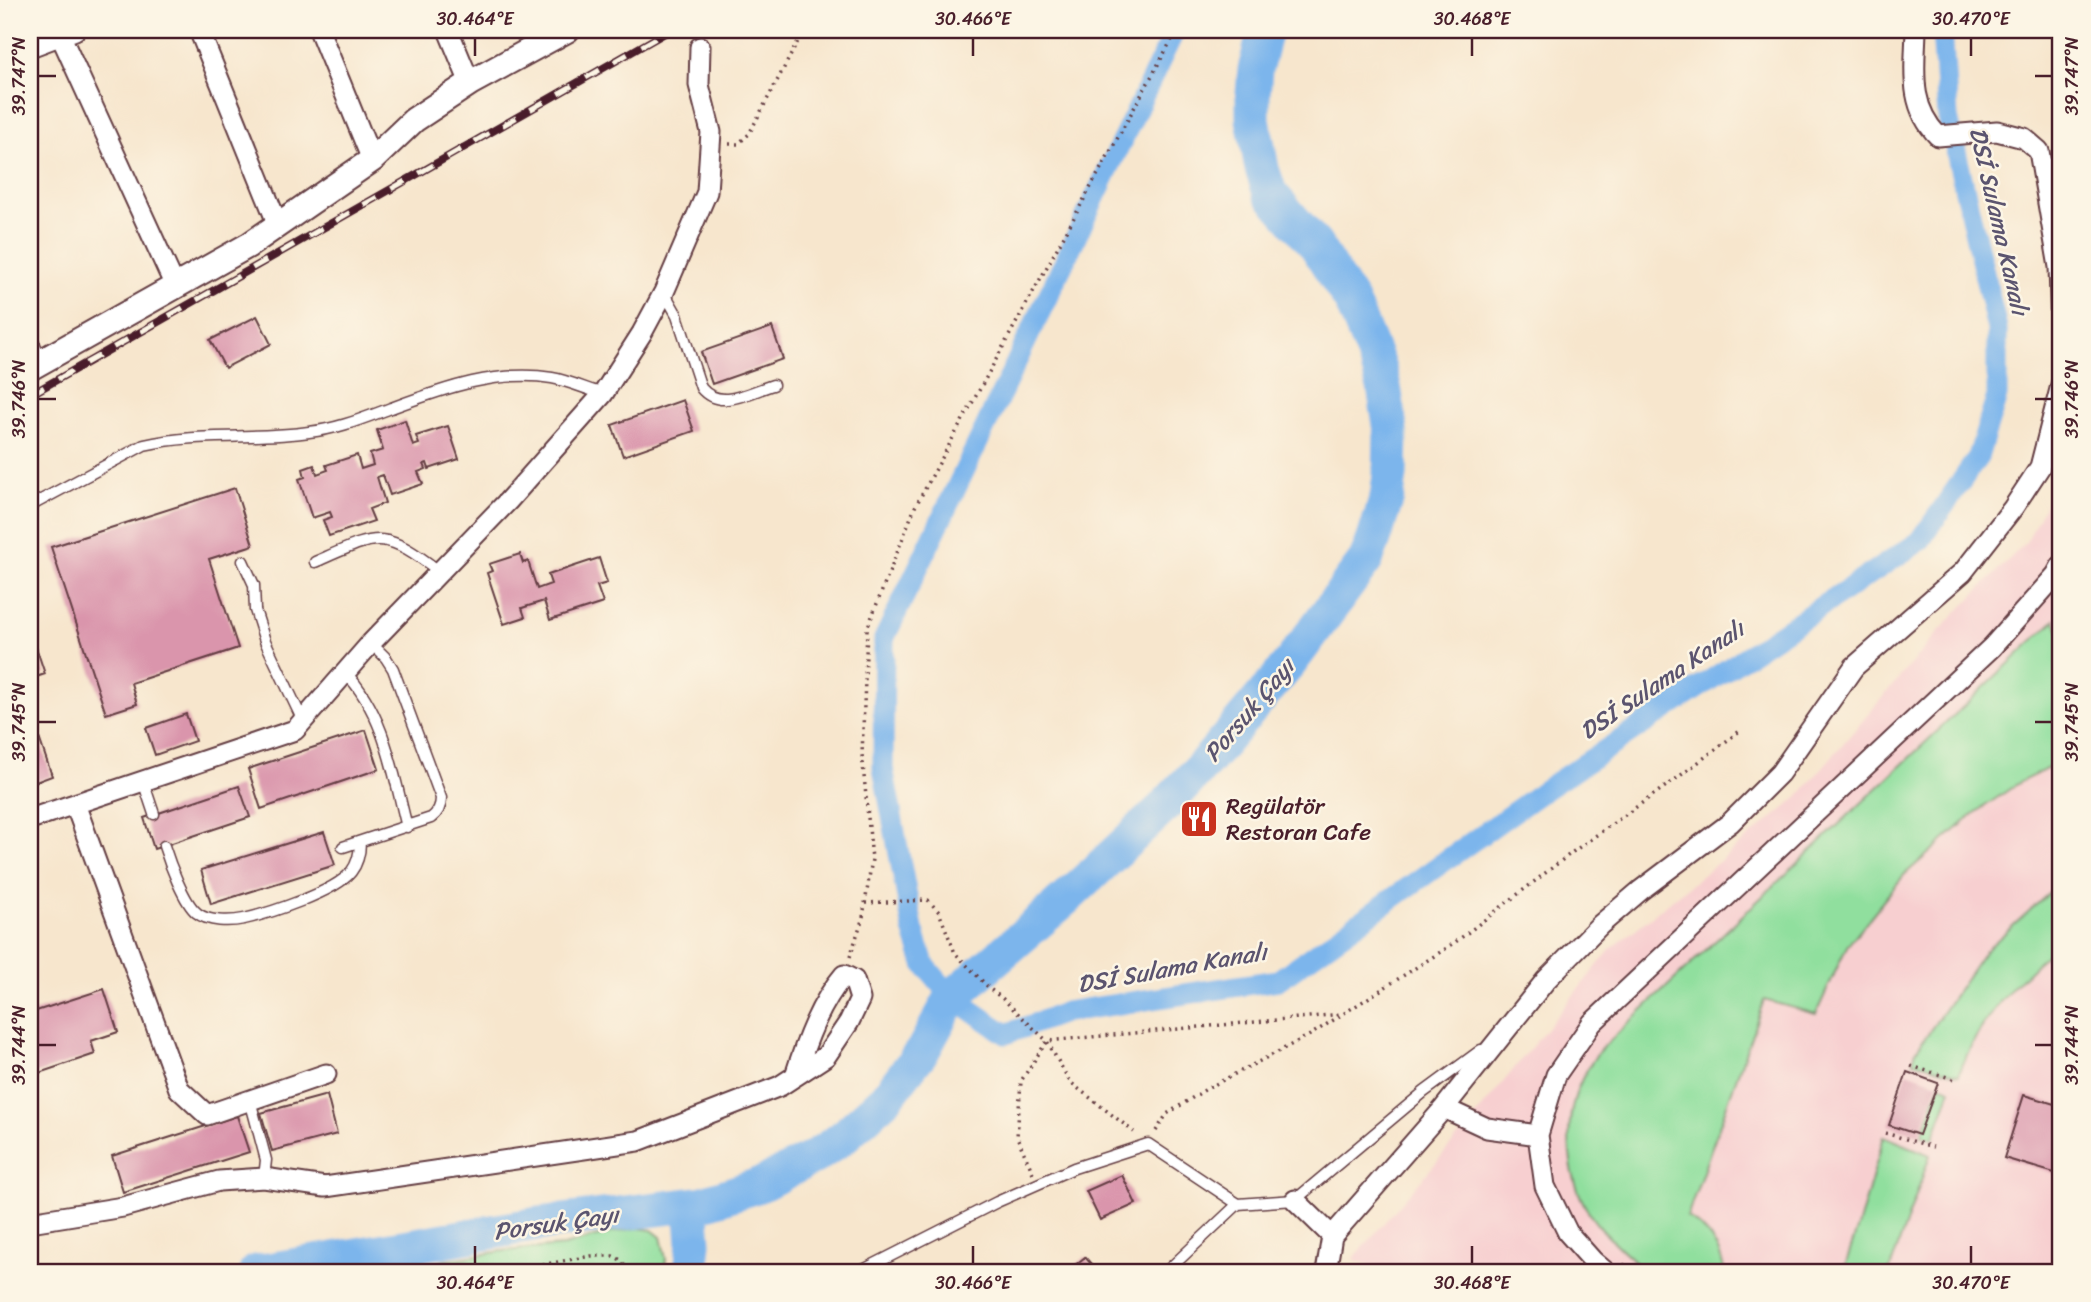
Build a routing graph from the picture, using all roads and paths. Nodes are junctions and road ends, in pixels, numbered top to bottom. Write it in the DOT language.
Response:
graph roads {
  1 [pos="199,30"];
  2 [pos="319,30"];
  3 [pos="448,30"];
  4 [pos="567,30"];
  5 [pos="804,30"];
  6 [pos="1177,30"];
  7 [pos="1916,30"];
  8 [pos="65,32"];
  9 [pos="30,47"];
  10 [pos="700,47"];
  11 [pos="470,83"];
  12 [pos="709,145"];
  13 [pos="372,160"];
  14 [pos="278,225"];
  15 [pos="175,286"];
  16 [pos="664,292"];
  17 [pos="2061,331"];
  18 [pos="32,359"];
  19 [pos="773,385"];
  20 [pos="2061,385"];
  21 [pos="603,394"];
  22 [pos="30,506"];
  23 [pos="243,561"];
  24 [pos="315,562"];
  25 [pos="2061,566"];
  26 [pos="440,572"];
  27 [pos="371,643"];
  28 [pos="345,672"];
  29 [pos="303,721"];
  30 [pos="1741,730"];
  31 [pos="143,781"];
  32 [pos="75,804"];
  33 [pos="154,814"];
  34 [pos="30,819"];
  35 [pos="407,827"];
  36 [pos="360,842"];
  37 [pos="164,846"];
  38 [pos="343,847"];
  39 [pos="865,903"];
  40 [pos="844,975"];
  41 [pos="1344,1014"];
  42 [pos="1499,1038"];
  43 [pos="1047,1041"];
  44 [pos="1911,1066"];
  45 [pos="326,1074"];
  46 [pos="795,1076"];
  47 [pos="1956,1080"];
  48 [pos="250,1100"];
  49 [pos="1444,1108"];
  50 [pos="1885,1133"];
  51 [pos="1538,1135"];
  52 [pos="1148,1144"];
  53 [pos="1933,1147"];
  54 [pos="264,1178"];
  55 [pos="1039,1183"];
  56 [pos="1295,1200"];
  57 [pos="1238,1204"];
  58 [pos="30,1222"];
  59 [pos="1332,1236"];
  60 [pos="1611,1265"];
  61 [pos="501,1272"];
  62 [pos="626,1272"];
  63 [pos="859,1272"];
  64 [pos="1166,1272"];
  65 [pos="1326,1272"];
  66 [pos="1632,1272"];
  1 -- 14 [label="street"];
  2 -- 13 [label="street"];
  3 -- 11 [label="street"];
  4 -- 11 [label="street"];
  5 -- 12 [label="path"];
  6 -- 39 [label="path"];
  7 -- 17 [label="street"];
  8 -- 9 [label="street"];
  8 -- 15 [label="street"];
  10 -- 12 [label="street"];
  11 -- 13 [label="street"];
  12 -- 16 [label="street"];
  13 -- 14 [label="street"];
  14 -- 15 [label="street"];
  15 -- 18 [label="street"];
  16 -- 19 [label="lane"];
  16 -- 21 [label="street"];
  20 -- 42 [label="street"];
  21 -- 22 [label="lane"];
  21 -- 26 [label="street"];
  23 -- 29 [label="lane"];
  24 -- 26 [label="lane"];
  25 -- 51 [label="street"];
  26 -- 27 [label="street"];
  27 -- 28 [label="street"];
  27 -- 35 [label="lane"];
  28 -- 29 [label="street"];
  28 -- 35 [label="lane"];
  29 -- 31 [label="street"];
  30 -- 41 [label="path"];
  31 -- 32 [label="street"];
  31 -- 33 [label="lane"];
  32 -- 34 [label="street"];
  32 -- 48 [label="street"];
  35 -- 36 [label="lane"];
  36 -- 37 [label="lane"];
  36 -- 38 [label="lane"];
  39 -- 40 [label="path"];
  39 -- 43 [label="path"];
  40 -- 46 [label="street"];
  40 -- 46 [label="street"];
  41 -- 43 [label="path"];
  41 -- 52 [label="path"];
  42 -- 49 [label="street"];
  42 -- 56 [label="lane"];
  43 -- 52 [label="path"];
  43 -- 55 [label="path"];
  44 -- 47 [label="path"];
  45 -- 48 [label="street"];
  46 -- 54 [label="street"];
  48 -- 54 [label="lane"];
  49 -- 51 [label="street"];
  49 -- 59 [label="street"];
  50 -- 53 [label="path"];
  51 -- 60 [label="street"];
  52 -- 55 [label="lane"];
  52 -- 57 [label="lane"];
  54 -- 58 [label="street"];
  55 -- 63 [label="lane"];
  56 -- 57 [label="lane"];
  56 -- 59 [label="street"];
  57 -- 64 [label="lane"];
  59 -- 65 [label="street"];
  60 -- 66 [label="path"];
  61 -- 62 [label="path"];
}
